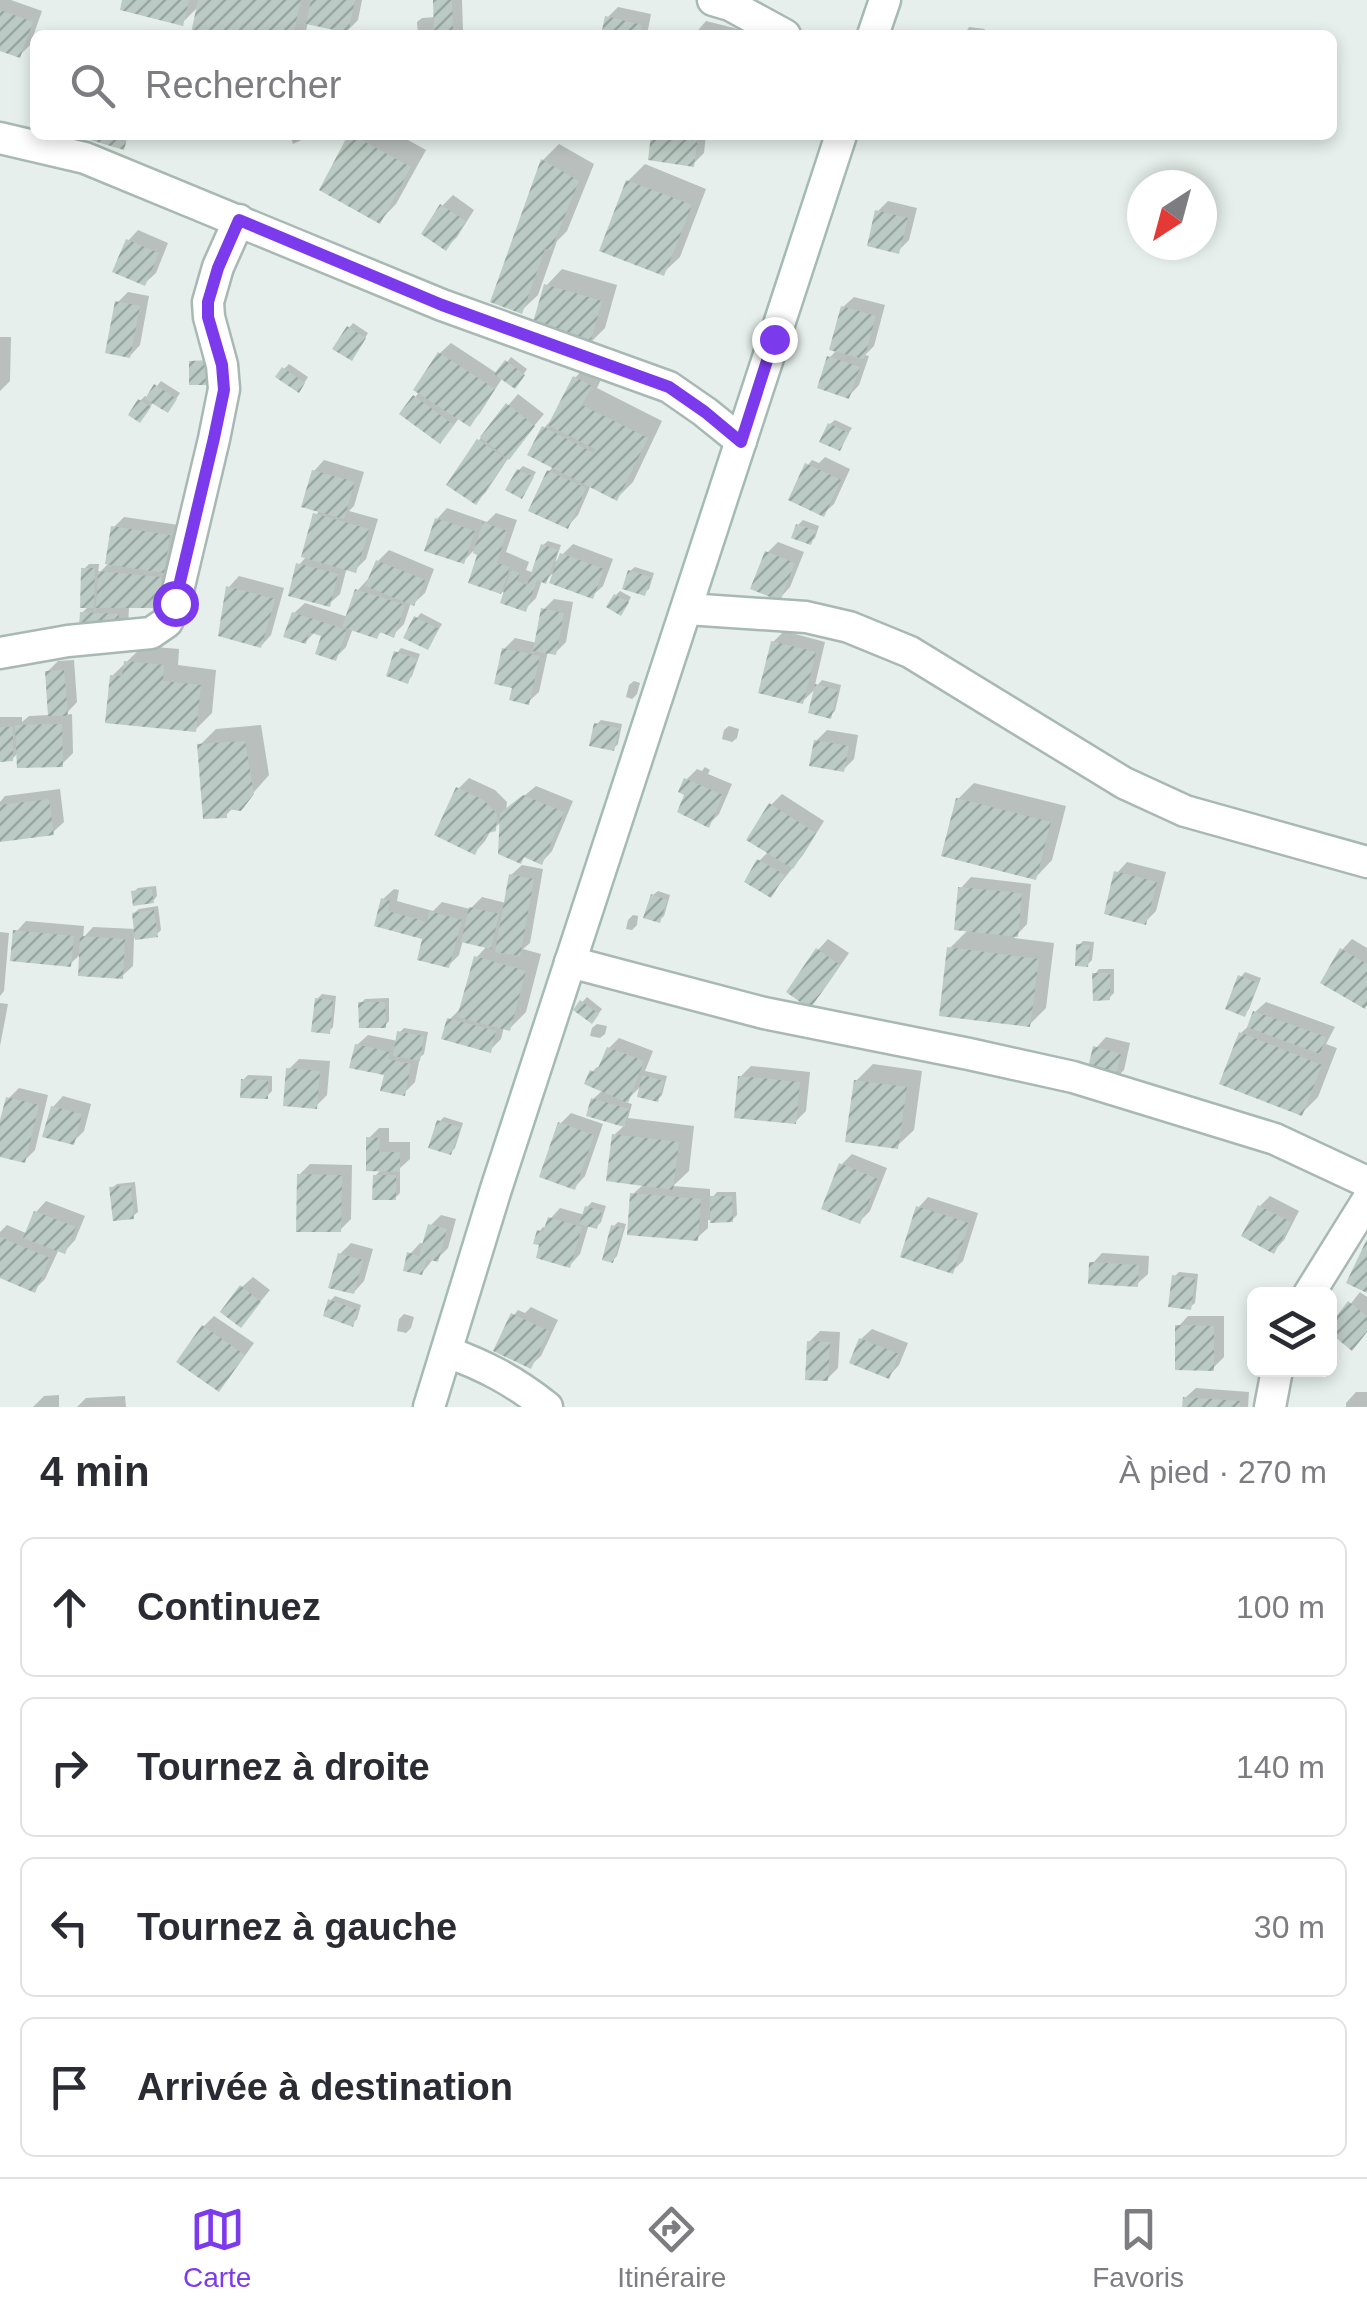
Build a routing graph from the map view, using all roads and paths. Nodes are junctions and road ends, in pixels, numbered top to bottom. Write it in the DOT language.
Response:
graph roads {
  1 [pos="713,0"];
  2 [pos="884,0"];
  3 [pos="776,30"];
  4 [pos="875,30"];
  5 [pos="0,138"];
  6 [pos="838,140"];
  7 [pos="239,220"];
  8 [pos="741,442"];
  9 [pos="686,609"];
  10 [pos="0,653"];
  11 [pos="1367,862"];
  12 [pos="570,962"];
  13 [pos="1367,1182"];
  14 [pos="1367,1201"];
  15 [pos="1313,1287"];
  16 [pos="446,1352"];
  17 [pos="1276,1377"];
  18 [pos="429,1407"];
  19 [pos="547,1407"];
  20 [pos="1270,1407"];
  1 -- 3 [label="street"];
  2 -- 4 [label="street"];
  5 -- 7 [label="street"];
  6 -- 8 [label="street"];
  7 -- 8 [label="street"];
  7 -- 10 [label="street"];
  8 -- 9 [label="street"];
  9 -- 11 [label="street"];
  9 -- 12 [label="street"];
  12 -- 13 [label="street"];
  12 -- 16 [label="street"];
  14 -- 15 [label="street"];
  16 -- 18 [label="street"];
  16 -- 19 [label="street"];
  17 -- 20 [label="street"];
}
